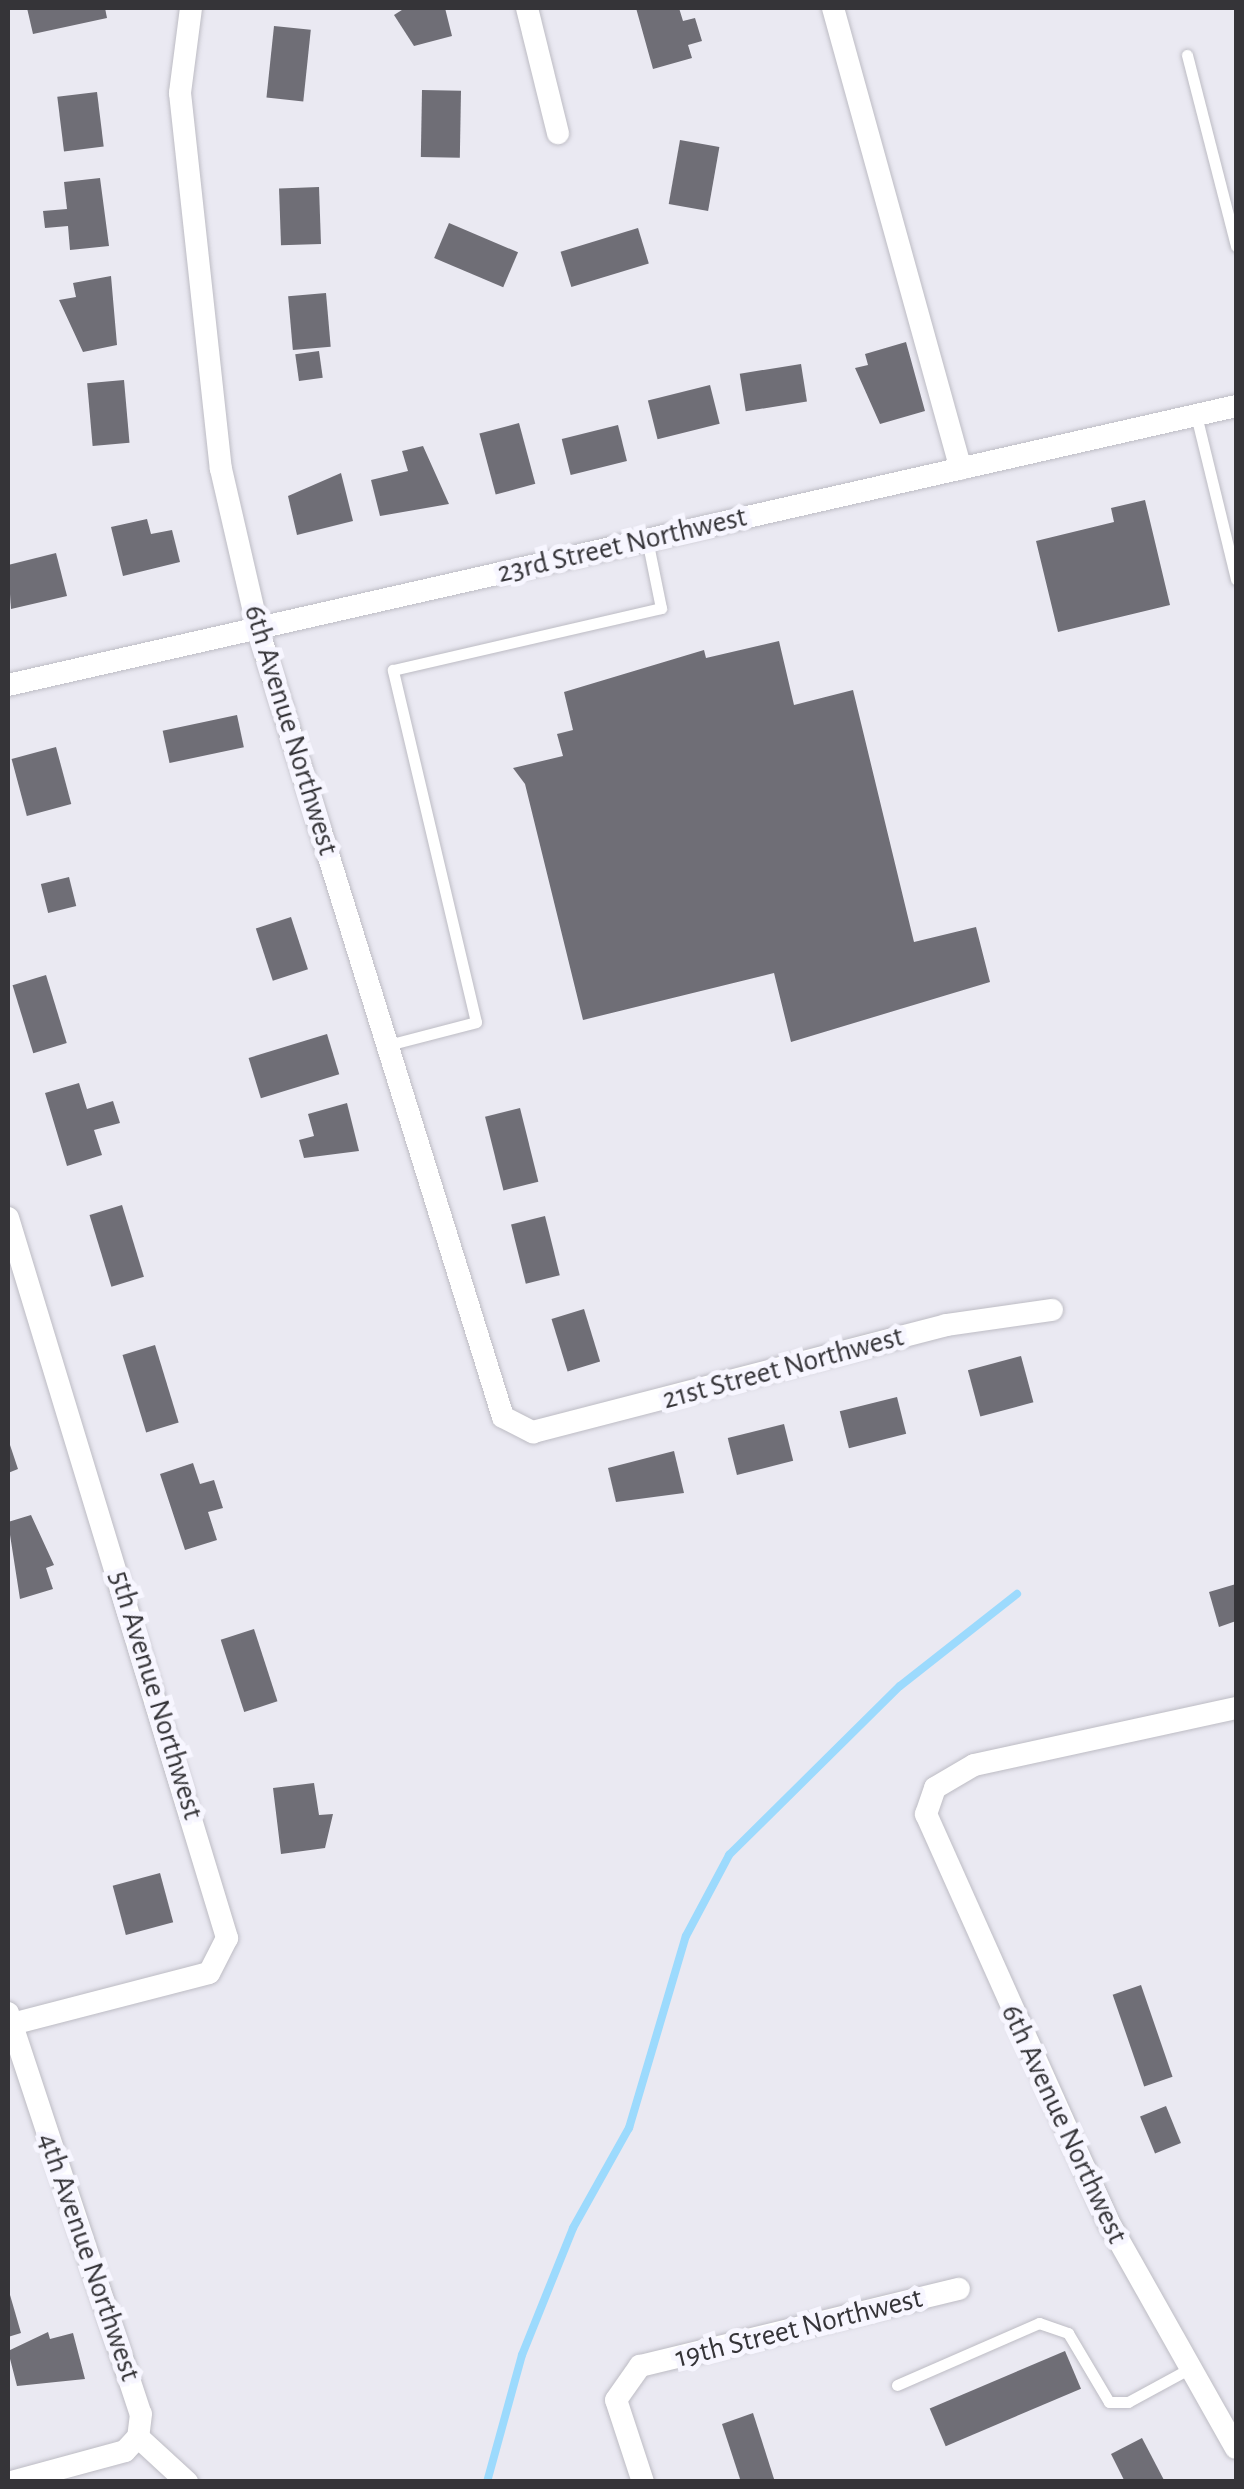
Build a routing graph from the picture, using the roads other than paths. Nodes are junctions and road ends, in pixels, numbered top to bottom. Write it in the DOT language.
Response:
graph roads {
  1 [pos="191,8"];
  2 [pos="527,8"];
  3 [pos="834,8"];
  4 [pos="1186,55"];
  5 [pos="558,132"];
  6 [pos="1236,246"];
  7 [pos="1236,406"];
  8 [pos="1196,415"];
  9 [pos="961,469"];
  10 [pos="647,539"];
  11 [pos="1236,579"];
  12 [pos="258,628"];
  13 [pos="8,685"];
  14 [pos="388,1045"];
  15 [pos="8,1221"];
  16 [pos="1052,1310"];
  17 [pos="516,1428"];
  18 [pos="1236,1708"];
  19 [pos="10,2018"];
  20 [pos="959,2289"];
  21 [pos="1187,2370"];
  22 [pos="897,2386"];
  23 [pos="138,2437"];
  24 [pos="1236,2448"];
  25 [pos="11,2482"];
  26 [pos="187,2482"];
  27 [pos="642,2482"];
  1 -- 12 [label="street, 6th Avenue Northwest"];
  2 -- 5 [label="street"];
  3 -- 9 [label="street"];
  4 -- 6 [label="lane"];
  7 -- 8 [label="street, 23rd Street Northwest"];
  8 -- 9 [label="street, 23rd Street Northwest"];
  8 -- 11 [label="lane"];
  9 -- 10 [label="street, 23rd Street Northwest"];
  10 -- 12 [label="street, 23rd Street Northwest"];
  10 -- 14 [label="lane"];
  12 -- 13 [label="street, 23rd Street Northwest"];
  12 -- 14 [label="street, 6th Avenue Northwest"];
  14 -- 17 [label="street, 6th Avenue Northwest"];
  15 -- 19 [label="street, 5th Avenue Northwest"];
  16 -- 17 [label="street, 21st Street Northwest"];
  18 -- 21 [label="street, 6th Avenue Northwest"];
  19 -- 23 [label="street, 4th Avenue Northwest"];
  20 -- 27 [label="street, 19th Street Northwest"];
  21 -- 22 [label="lane"];
  21 -- 24 [label="street, 6th Avenue Northwest"];
  23 -- 25 [label="street"];
  23 -- 26 [label="street"];
}
